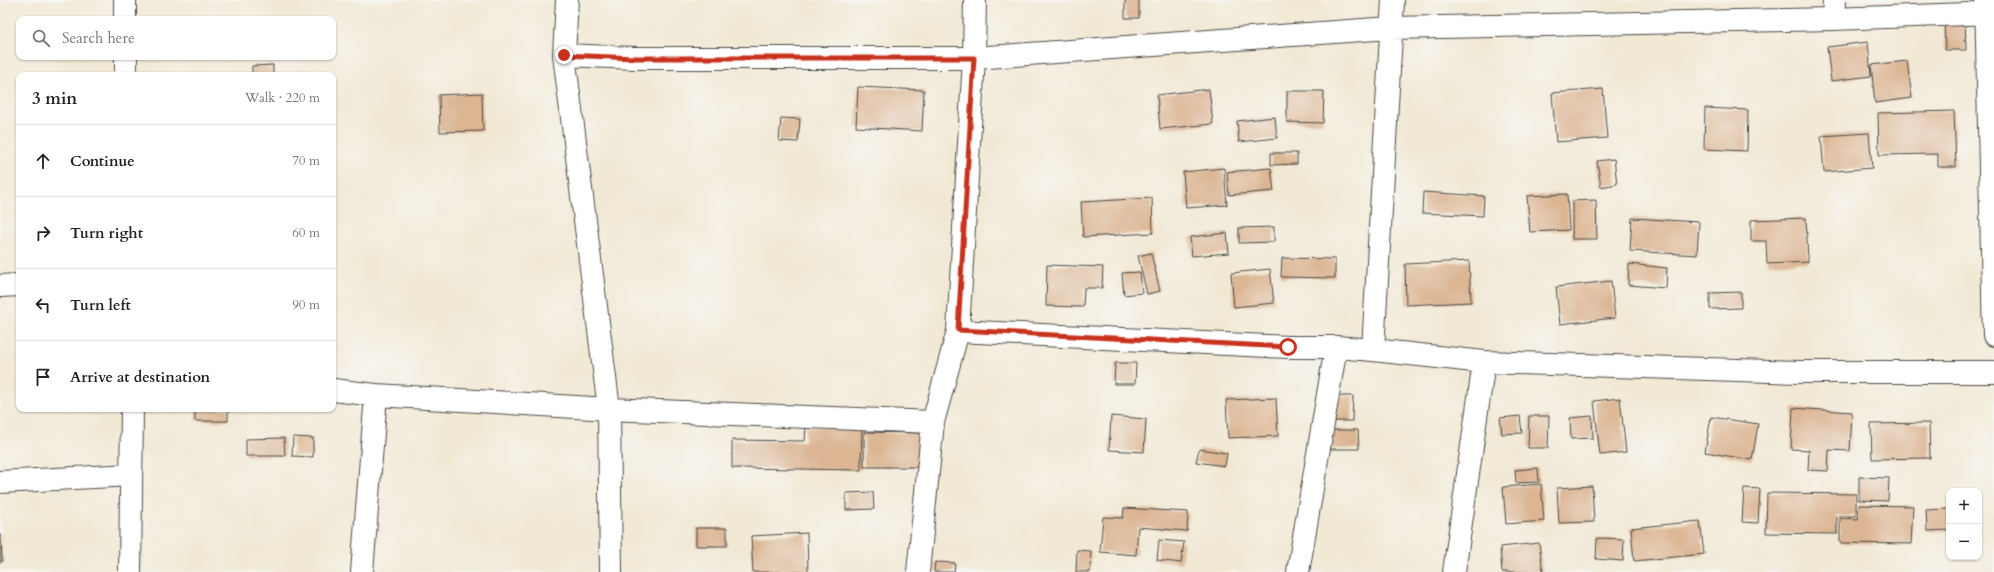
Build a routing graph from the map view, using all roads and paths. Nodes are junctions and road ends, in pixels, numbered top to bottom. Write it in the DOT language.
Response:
graph roads {
  1 [pos="125,0"];
  2 [pos="567,0"];
  3 [pos="975,0"];
  4 [pos="1393,0"];
  5 [pos="1834,9"];
  6 [pos="1989,9"];
  7 [pos="125,16"];
  8 [pos="1390,28"];
  9 [pos="564,55"];
  10 [pos="974,58"];
  11 [pos="126,60"];
  12 [pos="126,72"];
  13 [pos="16,285"];
  14 [pos="0,286"];
  15 [pos="958,330"];
  16 [pos="1994,335"];
  17 [pos="1336,347"];
  18 [pos="1373,350"];
  19 [pos="1484,362"];
  20 [pos="1994,372"];
  21 [pos="336,390"];
  22 [pos="376,395"];
  23 [pos="609,409"];
  24 [pos="132,412"];
  25 [pos="933,422"];
  26 [pos="131,475"];
  27 [pos="0,482"];
  28 [pos="130,572"];
  29 [pos="362,572"];
  30 [pos="611,572"];
  31 [pos="918,572"];
  32 [pos="1298,572"];
  33 [pos="1454,572"];
  1 -- 7 [label="street"];
  2 -- 9 [label="street"];
  3 -- 10 [label="street"];
  4 -- 8 [label="street"];
  5 -- 6 [label="street"];
  5 -- 8 [label="street"];
  6 -- 16 [label="street"];
  8 -- 10 [label="street"];
  8 -- 18 [label="street"];
  9 -- 10 [label="street"];
  9 -- 23 [label="street"];
  10 -- 15 [label="street"];
  11 -- 12 [label="street"];
  13 -- 14 [label="street"];
  15 -- 17 [label="street"];
  15 -- 25 [label="street"];
  17 -- 18 [label="street"];
  17 -- 32 [label="street"];
  18 -- 19 [label="street"];
  19 -- 20 [label="street"];
  19 -- 33 [label="street"];
  21 -- 22 [label="street"];
  22 -- 23 [label="street"];
  22 -- 29 [label="street"];
  23 -- 25 [label="street"];
  23 -- 30 [label="street"];
  24 -- 26 [label="street"];
  25 -- 31 [label="street"];
  26 -- 27 [label="street"];
  26 -- 28 [label="street"];
}
